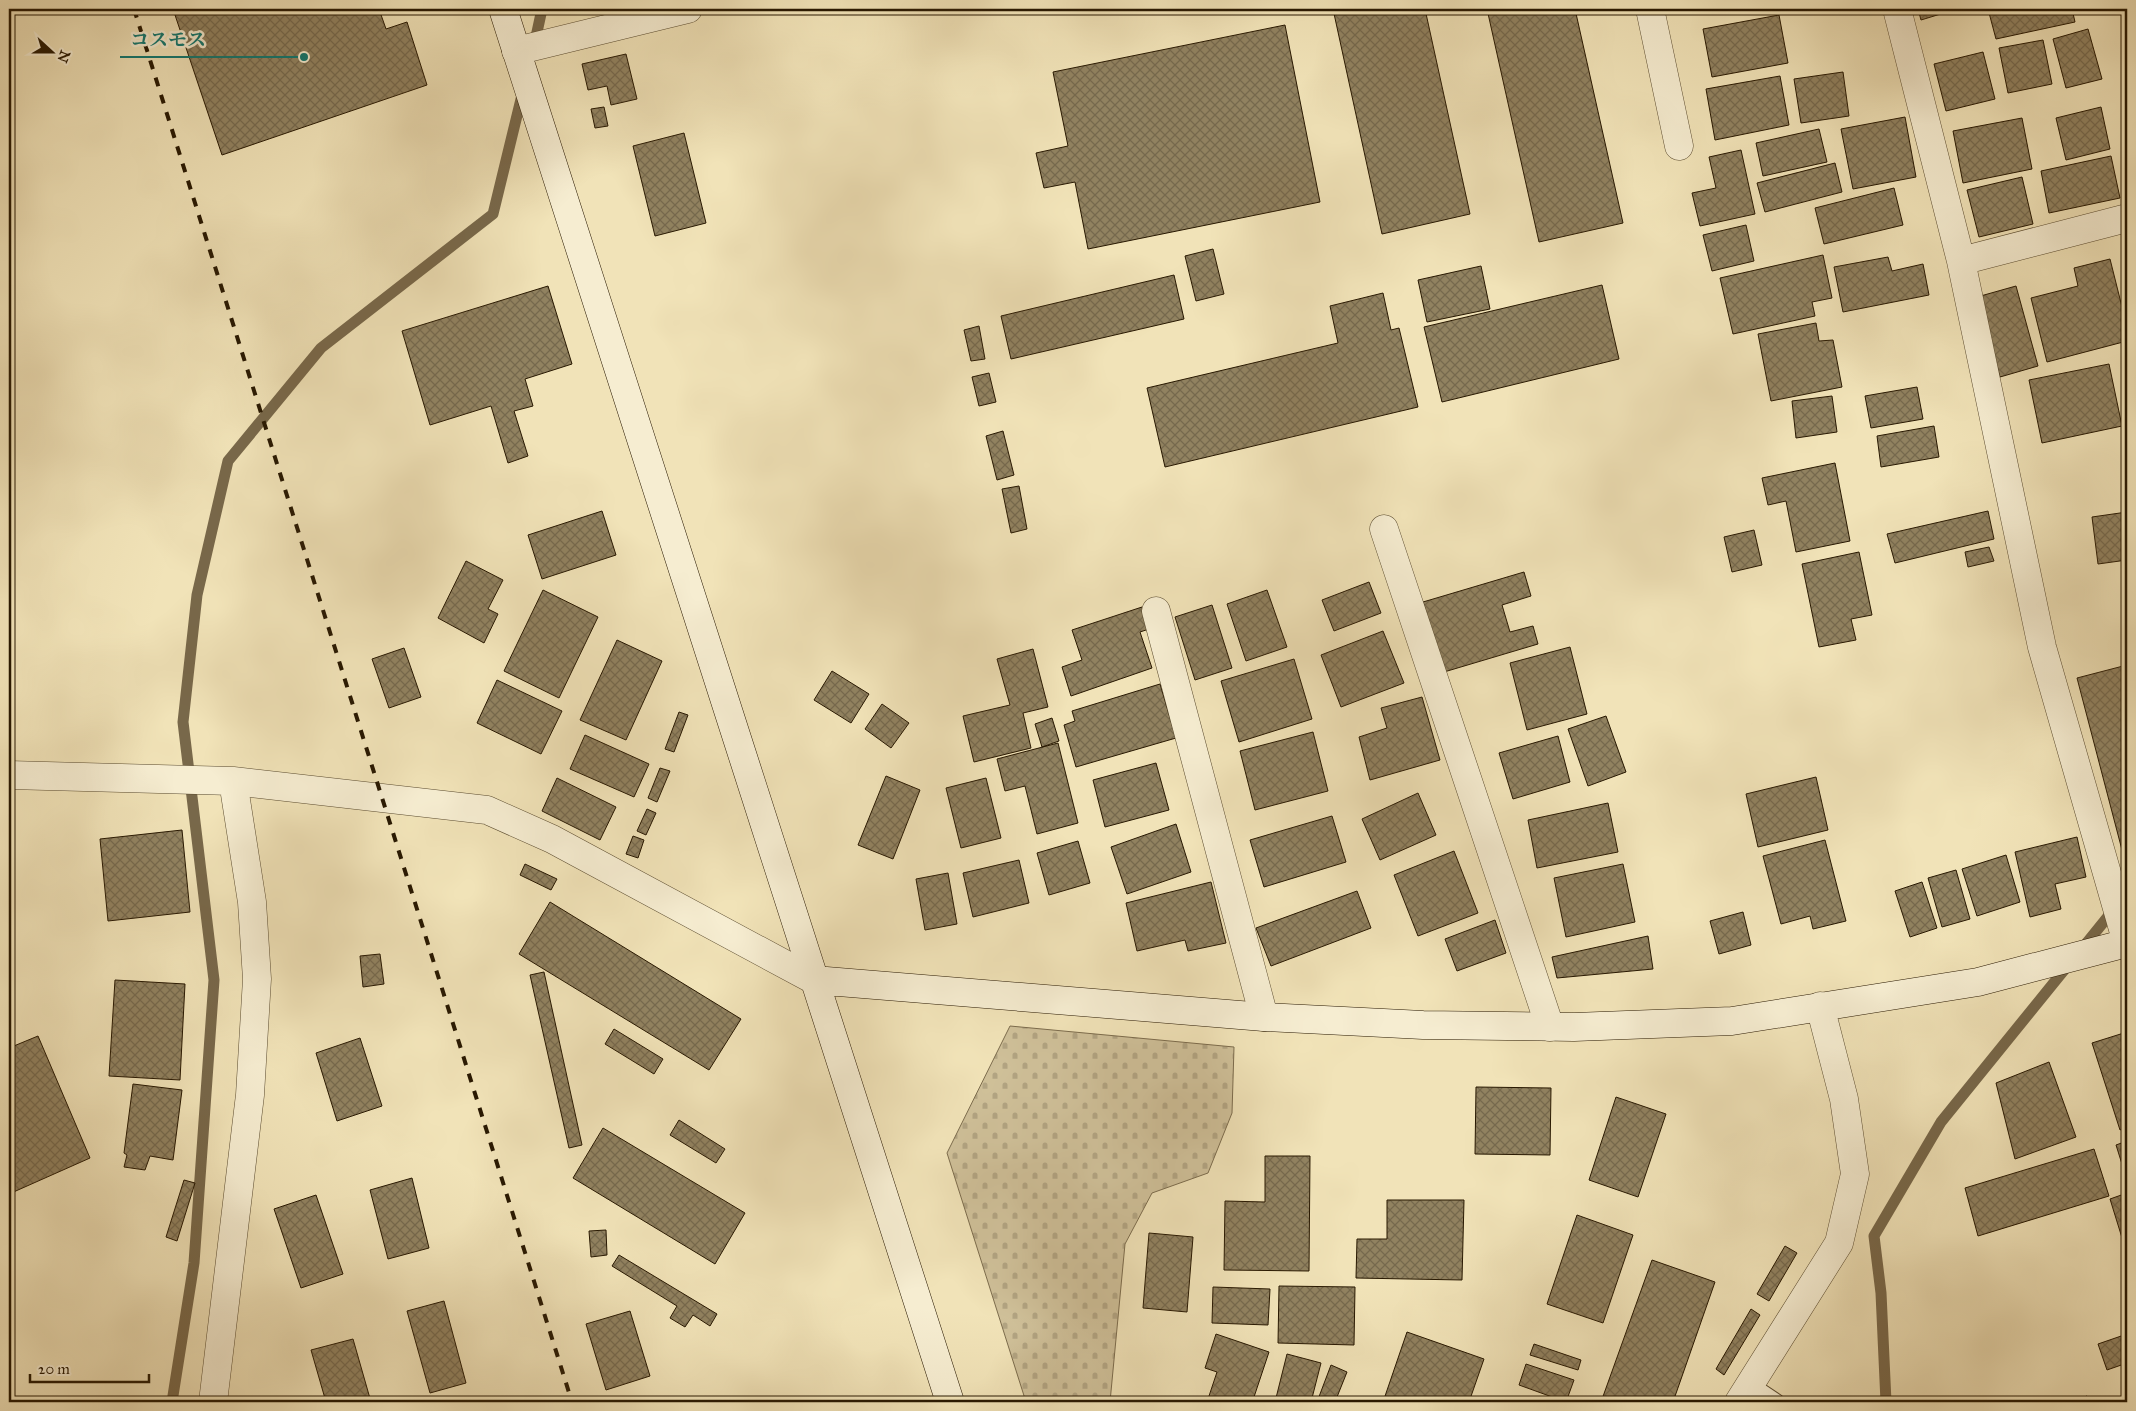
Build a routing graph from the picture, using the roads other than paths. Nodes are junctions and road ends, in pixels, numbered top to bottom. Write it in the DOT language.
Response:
graph roads {
  1 [pos="503,9"];
  2 [pos="688,9"];
  3 [pos="1650,9"];
  4 [pos="1897,9"];
  5 [pos="516,51"];
  6 [pos="1679,146"];
  7 [pos="2127,218"];
  8 [pos="1961,261"];
  9 [pos="1384,529"];
  10 [pos="1156,611"];
  11 [pos="9,775"];
  12 [pos="232,781"];
  13 [pos="2127,943"];
  14 [pos="814,980"];
  15 [pos="1820,1006"];
  16 [pos="1264,1017"];
  17 [pos="1550,1027"];
  18 [pos="1744,1393"];
  19 [pos="213,1402"];
  20 [pos="950,1402"];
  21 [pos="1777,1402"];
  1 -- 5 [label="street"];
  2 -- 5 [label="street"];
  3 -- 6 [label="street"];
  4 -- 8 [label="street"];
  5 -- 14 [label="street"];
  7 -- 8 [label="street"];
  8 -- 13 [label="street"];
  9 -- 17 [label="street"];
  10 -- 16 [label="street"];
  11 -- 12 [label="street"];
  12 -- 14 [label="street"];
  12 -- 19 [label="street"];
  13 -- 15 [label="street"];
  14 -- 16 [label="street"];
  14 -- 20 [label="street"];
  15 -- 17 [label="street"];
  15 -- 18 [label="street"];
  16 -- 17 [label="street"];
  18 -- 21 [label="lane"];
}
